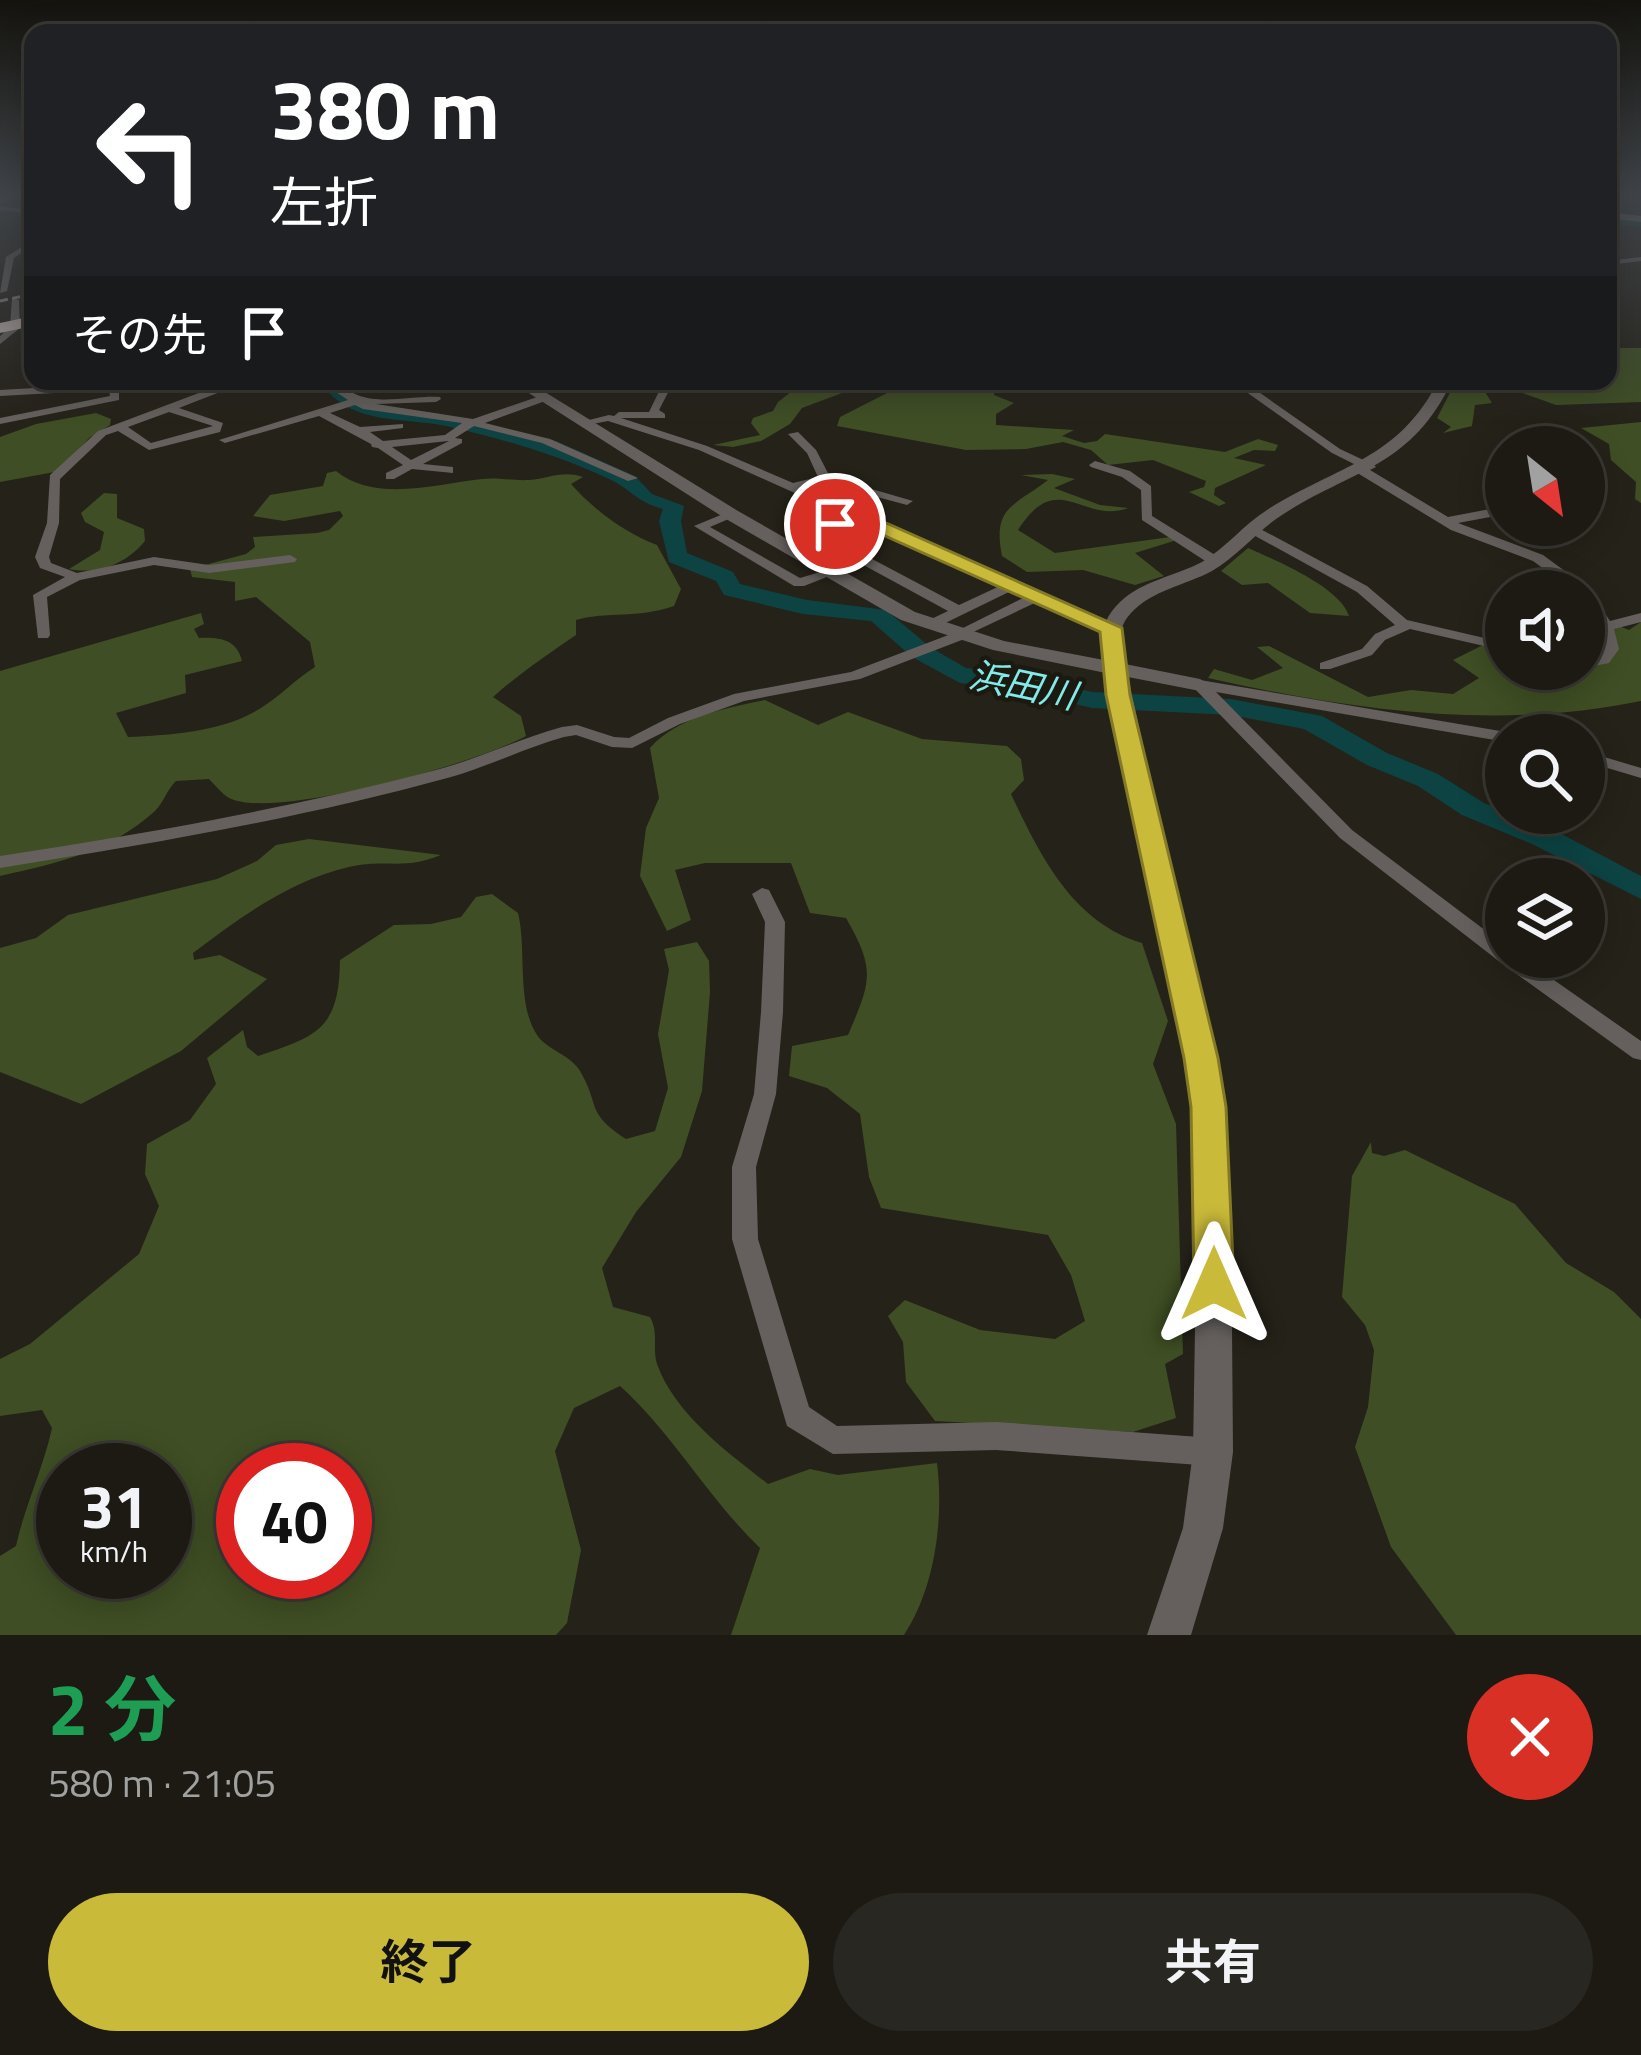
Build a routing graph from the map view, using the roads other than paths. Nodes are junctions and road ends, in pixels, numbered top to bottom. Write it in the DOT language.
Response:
graph roads {
  1 [pos="9,295"];
  2 [pos="7,326"];
  3 [pos="0,341"];
  4 [pos="24,390"];
  5 [pos="36,390"];
  6 [pos="114,390"];
  7 [pos="216,390"];
  8 [pos="341,390"];
  9 [pos="532,390"];
  10 [pos="664,390"];
  11 [pos="1249,390"];
  12 [pos="1441,390"];
  13 [pos="17,391"];
  14 [pos="0,392"];
  15 [pos="544,398"];
  16 [pos="436,399"];
  17 [pos="350,403"];
  18 [pos="166,407"];
  19 [pos="322,413"];
  20 [pos="602,417"];
  21 [pos="0,421"];
  22 [pos="582,422"];
  23 [pos="118,426"];
  24 [pos="399,426"];
  25 [pos="464,426"];
  26 [pos="359,430"];
  27 [pos="794,434"];
  28 [pos="448,438"];
  29 [pos="225,440"];
  30 [pos="376,445"];
  31 [pos="1095,465"];
  32 [pos="412,466"];
  33 [pos="1366,469"];
  34 [pos="374,470"];
  35 [pos="449,470"];
  36 [pos="632,478"];
  37 [pos="825,479"];
  38 [pos="794,487"];
  39 [pos="907,501"];
  40 [pos="1485,514"];
  41 [pos="731,515"];
  42 [pos="857,516"];
  43 [pos="1447,521"];
  44 [pos="1253,529"];
  45 [pos="812,532"];
  46 [pos="781,544"];
  47 [pos="290,559"];
  48 [pos="1215,561"];
  49 [pos="1555,570"];
  50 [pos="830,573"];
  51 [pos="76,577"];
  52 [pos="1010,586"];
  53 [pos="1037,597"];
  54 [pos="959,611"];
  55 [pos="1641,616"];
  56 [pos="1402,623"];
  57 [pos="930,625"];
  58 [pos="1606,627"];
  59 [pos="1111,628"];
  60 [pos="43,635"];
  61 [pos="960,635"];
  62 [pos="1485,642"];
  63 [pos="1605,658"];
  64 [pos="1325,666"];
  65 [pos="1112,668"];
  66 [pos="1200,685"];
  67 [pos="1485,733"];
  68 [pos="1605,762"];
  69 [pos="1641,773"];
  70 [pos="0,862"];
  71 [pos="762,894"];
  72 [pos="1485,941"];
  73 [pos="1536,978"];
  74 [pos="1641,1052"];
  75 [pos="1213,1452"];
  76 [pos="1169,1635"];
  1 -- 2 [label="street"];
  2 -- 3 [label="street"];
  4 -- 13 [label="street"];
  5 -- 13 [label="street"];
  6 -- 21 [label="street"];
  7 -- 18 [label="street"];
  8 -- 17 [label="street"];
  9 -- 15 [label="street"];
  10 -- 20 [label="street"];
  11 -- 33 [label="street"];
  12 -- 33 [label="street"];
  13 -- 14 [label="street"];
  15 -- 22 [label="street"];
  15 -- 25 [label="street"];
  16 -- 17 [label="street"];
  17 -- 19 [label="street"];
  17 -- 25 [label="street"];
  18 -- 23 [label="street"];
  18 -- 23 [label="street"];
  19 -- 26 [label="street"];
  19 -- 29 [label="street"];
  20 -- 22 [label="street"];
  20 -- 38 [label="street"];
  22 -- 41 [label="street"];
  23 -- 51 [label="street"];
  24 -- 26 [label="street"];
  25 -- 28 [label="street"];
  25 -- 36 [label="street"];
  26 -- 30 [label="street"];
  27 -- 37 [label="street"];
  28 -- 30 [label="street"];
  28 -- 32 [label="street"];
  30 -- 32 [label="street"];
  31 -- 48 [label="street"];
  32 -- 34 [label="street"];
  32 -- 35 [label="street"];
  33 -- 43 [label="street"];
  33 -- 44 [label="street"];
  37 -- 38 [label="street"];
  37 -- 39 [label="street"];
  38 -- 42 [label="street"];
  40 -- 43 [label="street"];
  41 -- 46 [label="street"];
  41 -- 50 [label="street"];
  42 -- 45 [label="street"];
  42 -- 52 [label="street"];
  43 -- 49 [label="street"];
  44 -- 48 [label="street"];
  44 -- 56 [label="street"];
  45 -- 46 [label="street"];
  45 -- 54 [label="street"];
  46 -- 50 [label="street"];
  47 -- 51 [label="street"];
  48 -- 59 [label="street"];
  50 -- 57 [label="street"];
  51 -- 60 [label="street"];
  52 -- 53 [label="street"];
  52 -- 54 [label="street"];
  53 -- 59 [label="street"];
  53 -- 61 [label="street"];
  54 -- 57 [label="street"];
  55 -- 58 [label="street"];
  56 -- 62 [label="street"];
  56 -- 64 [label="street"];
  57 -- 61 [label="street"];
  58 -- 63 [label="street"];
  59 -- 65 [label="street"];
  61 -- 65 [label="street"];
  61 -- 70 [label="street"];
  65 -- 66 [label="street"];
  65 -- 75 [label="street"];
  66 -- 67 [label="street"];
  66 -- 72 [label="street"];
  68 -- 69 [label="street"];
  71 -- 75 [label="street"];
  73 -- 74 [label="street"];
  75 -- 76 [label="street"];
}
